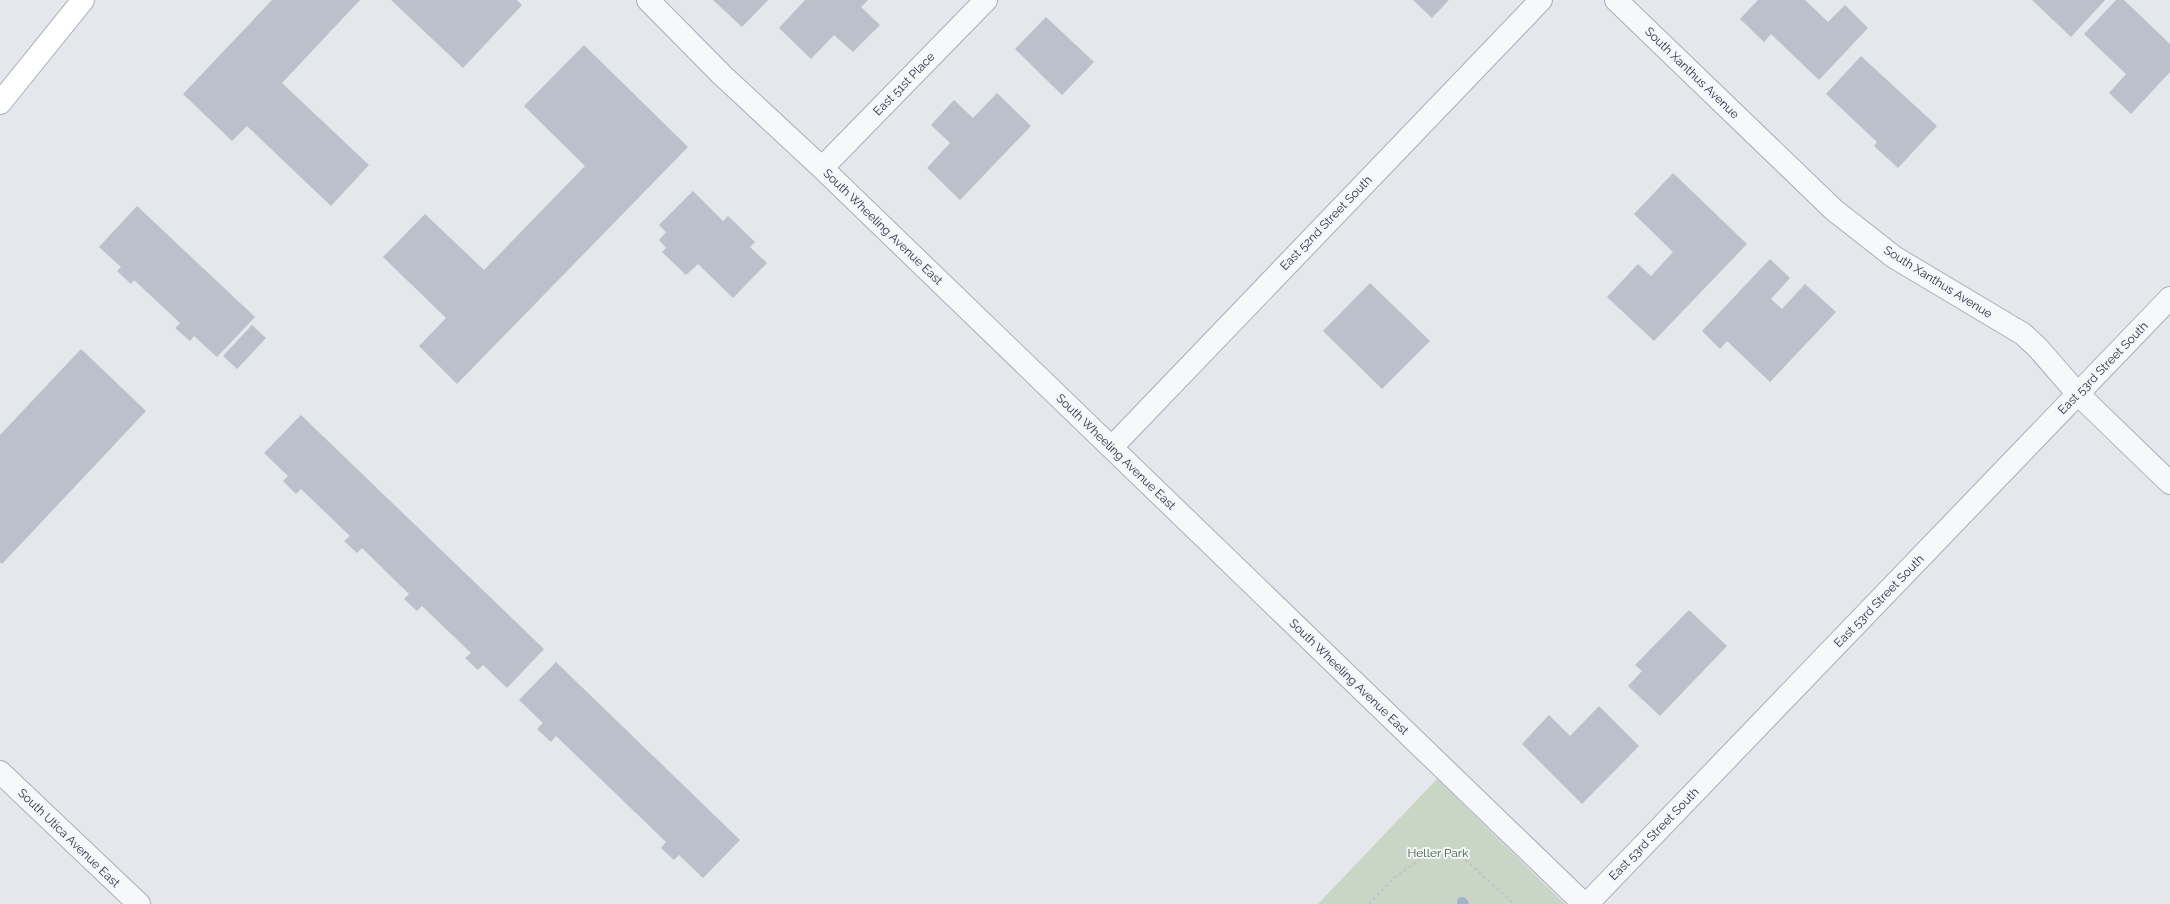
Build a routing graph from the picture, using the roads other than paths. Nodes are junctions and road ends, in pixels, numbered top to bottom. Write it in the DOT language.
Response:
graph roads {
  1 [pos="82,0"];
  2 [pos="648,0"];
  3 [pos="986,0"];
  4 [pos="1541,0"];
  5 [pos="1616,0"];
  6 [pos="0,103"];
  7 [pos="822,168"];
  8 [pos="2170,298"];
  9 [pos="2078,394"];
  10 [pos="1112,447"];
  11 [pos="2170,483"];
  12 [pos="0,772"];
  13 [pos="139,904"];
  14 [pos="1585,904"];
  1 -- 6 [label="main road"];
  2 -- 7 [label="street, South Wheeling Avenue East"];
  3 -- 7 [label="street, East 51st Place"];
  4 -- 10 [label="street, East 52nd Street South"];
  5 -- 9 [label="street, South Xanthus Avenue"];
  7 -- 10 [label="street, South Wheeling Avenue East"];
  8 -- 9 [label="street, East 53rd Street South"];
  9 -- 11 [label="street, South Xanthus Avenue"];
  9 -- 14 [label="street, East 53rd Street South"];
  10 -- 14 [label="street, South Wheeling Avenue East"];
  12 -- 13 [label="street, South Utica Avenue East"];
}
